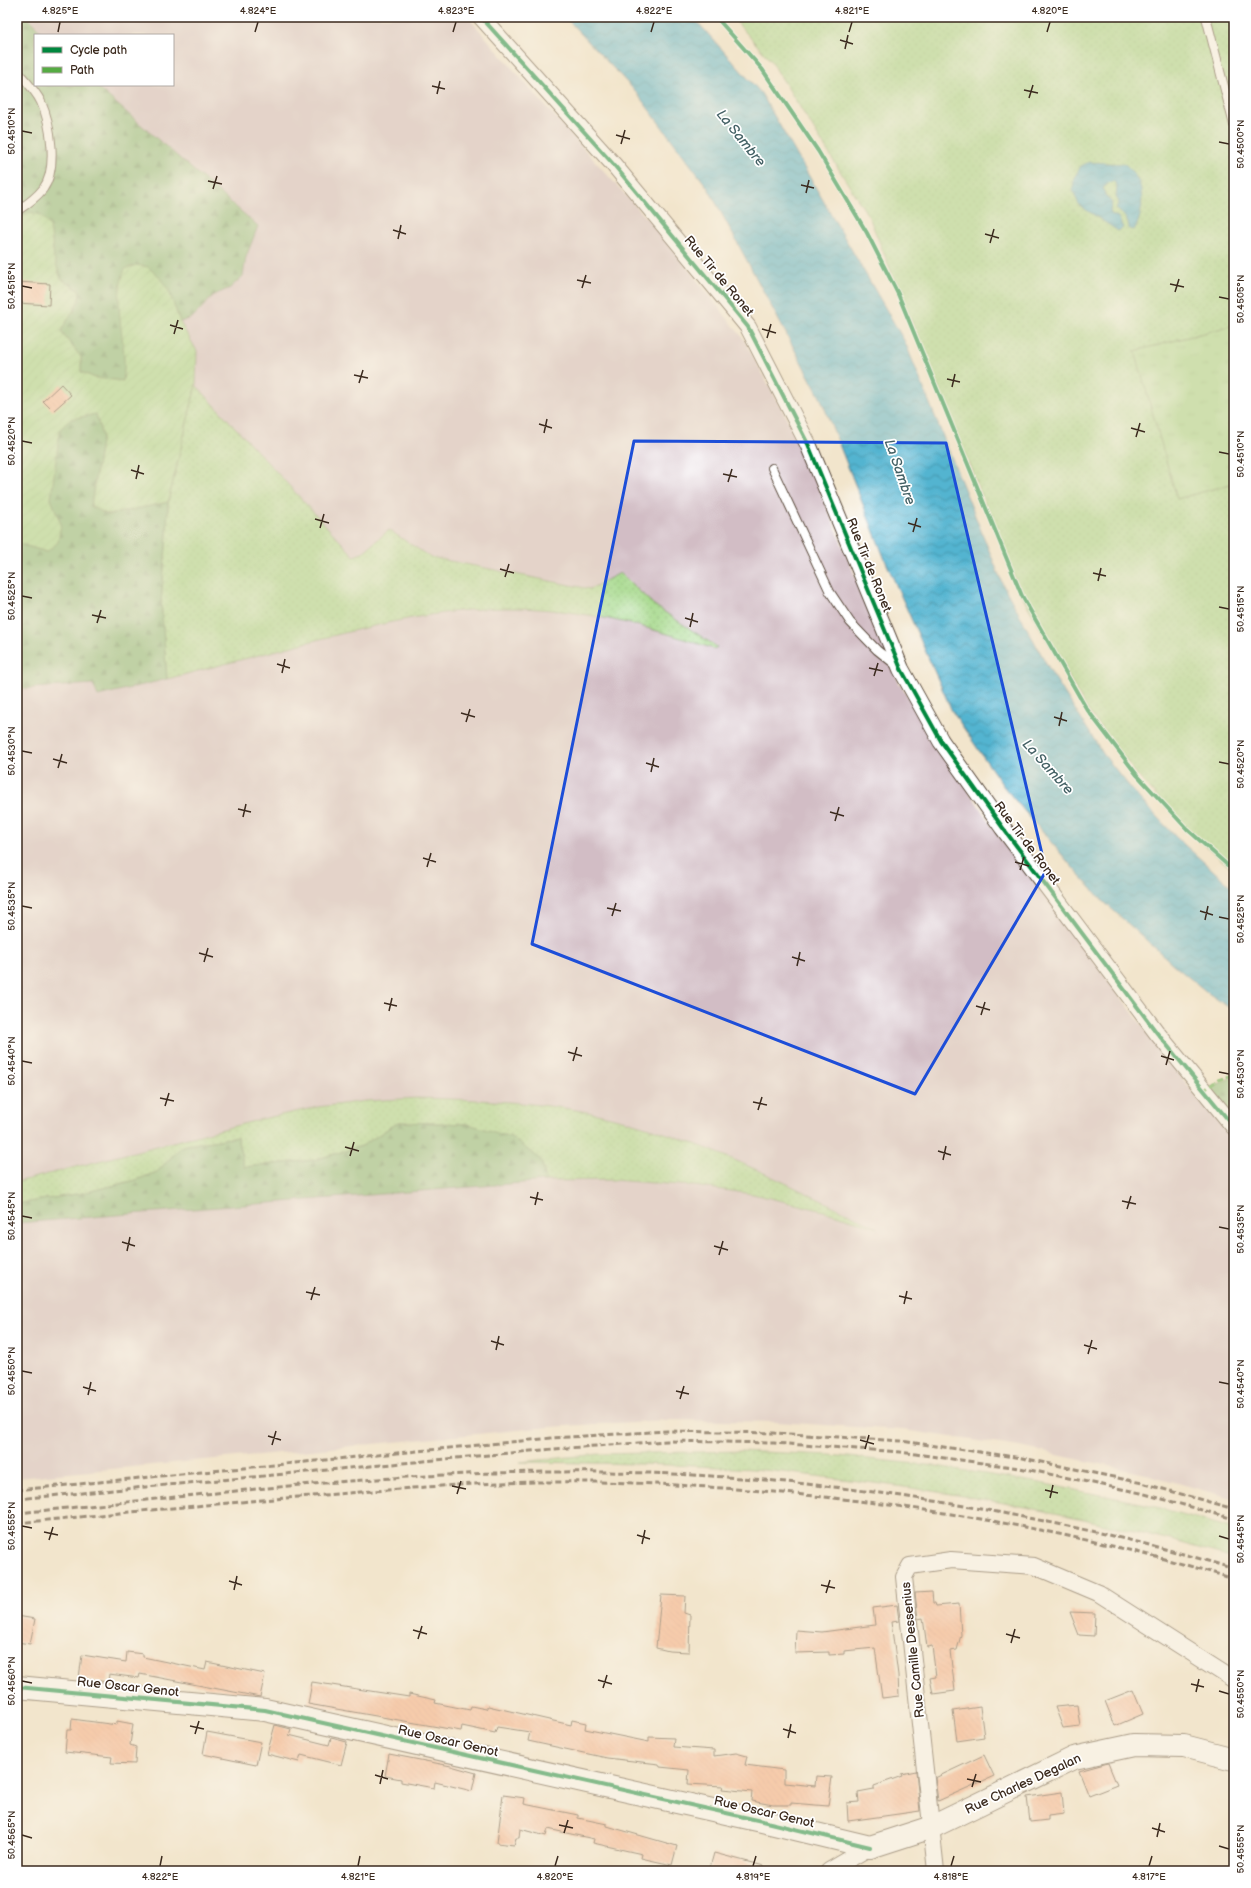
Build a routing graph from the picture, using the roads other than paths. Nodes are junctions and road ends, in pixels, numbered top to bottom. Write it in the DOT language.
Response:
graph roads {
  1 [pos="481,17"];
  2 [pos="1206,17"];
  3 [pos="17,71"];
  4 [pos="1234,125"];
  5 [pos="17,211"];
  6 [pos="772,468"];
  7 [pos="901,669"];
  8 [pos="1234,1127"];
  9 [pos="1234,1680"];
  10 [pos="17,1687"];
  11 [pos="1234,1759"];
  12 [pos="932,1826"];
  13 [pos="870,1847"];
  14 [pos="829,1871"];
  15 [pos="936,1871"];
  1 -- 7 [label="street, Rue Tir de Ronet"];
  2 -- 4 [label="lane"];
  3 -- 5 [label="lane"];
  6 -- 7 [label="lane"];
  7 -- 8 [label="street, Rue Tir de Ronet"];
  9 -- 12 [label="street, Rue Camille Dessenius"];
  10 -- 13 [label="street, Rue Oscar Genot"];
  11 -- 12 [label="street, Rue Charles Degalan"];
  12 -- 13 [label="street"];
  12 -- 15 [label="street"];
  13 -- 14 [label="street"];
}
